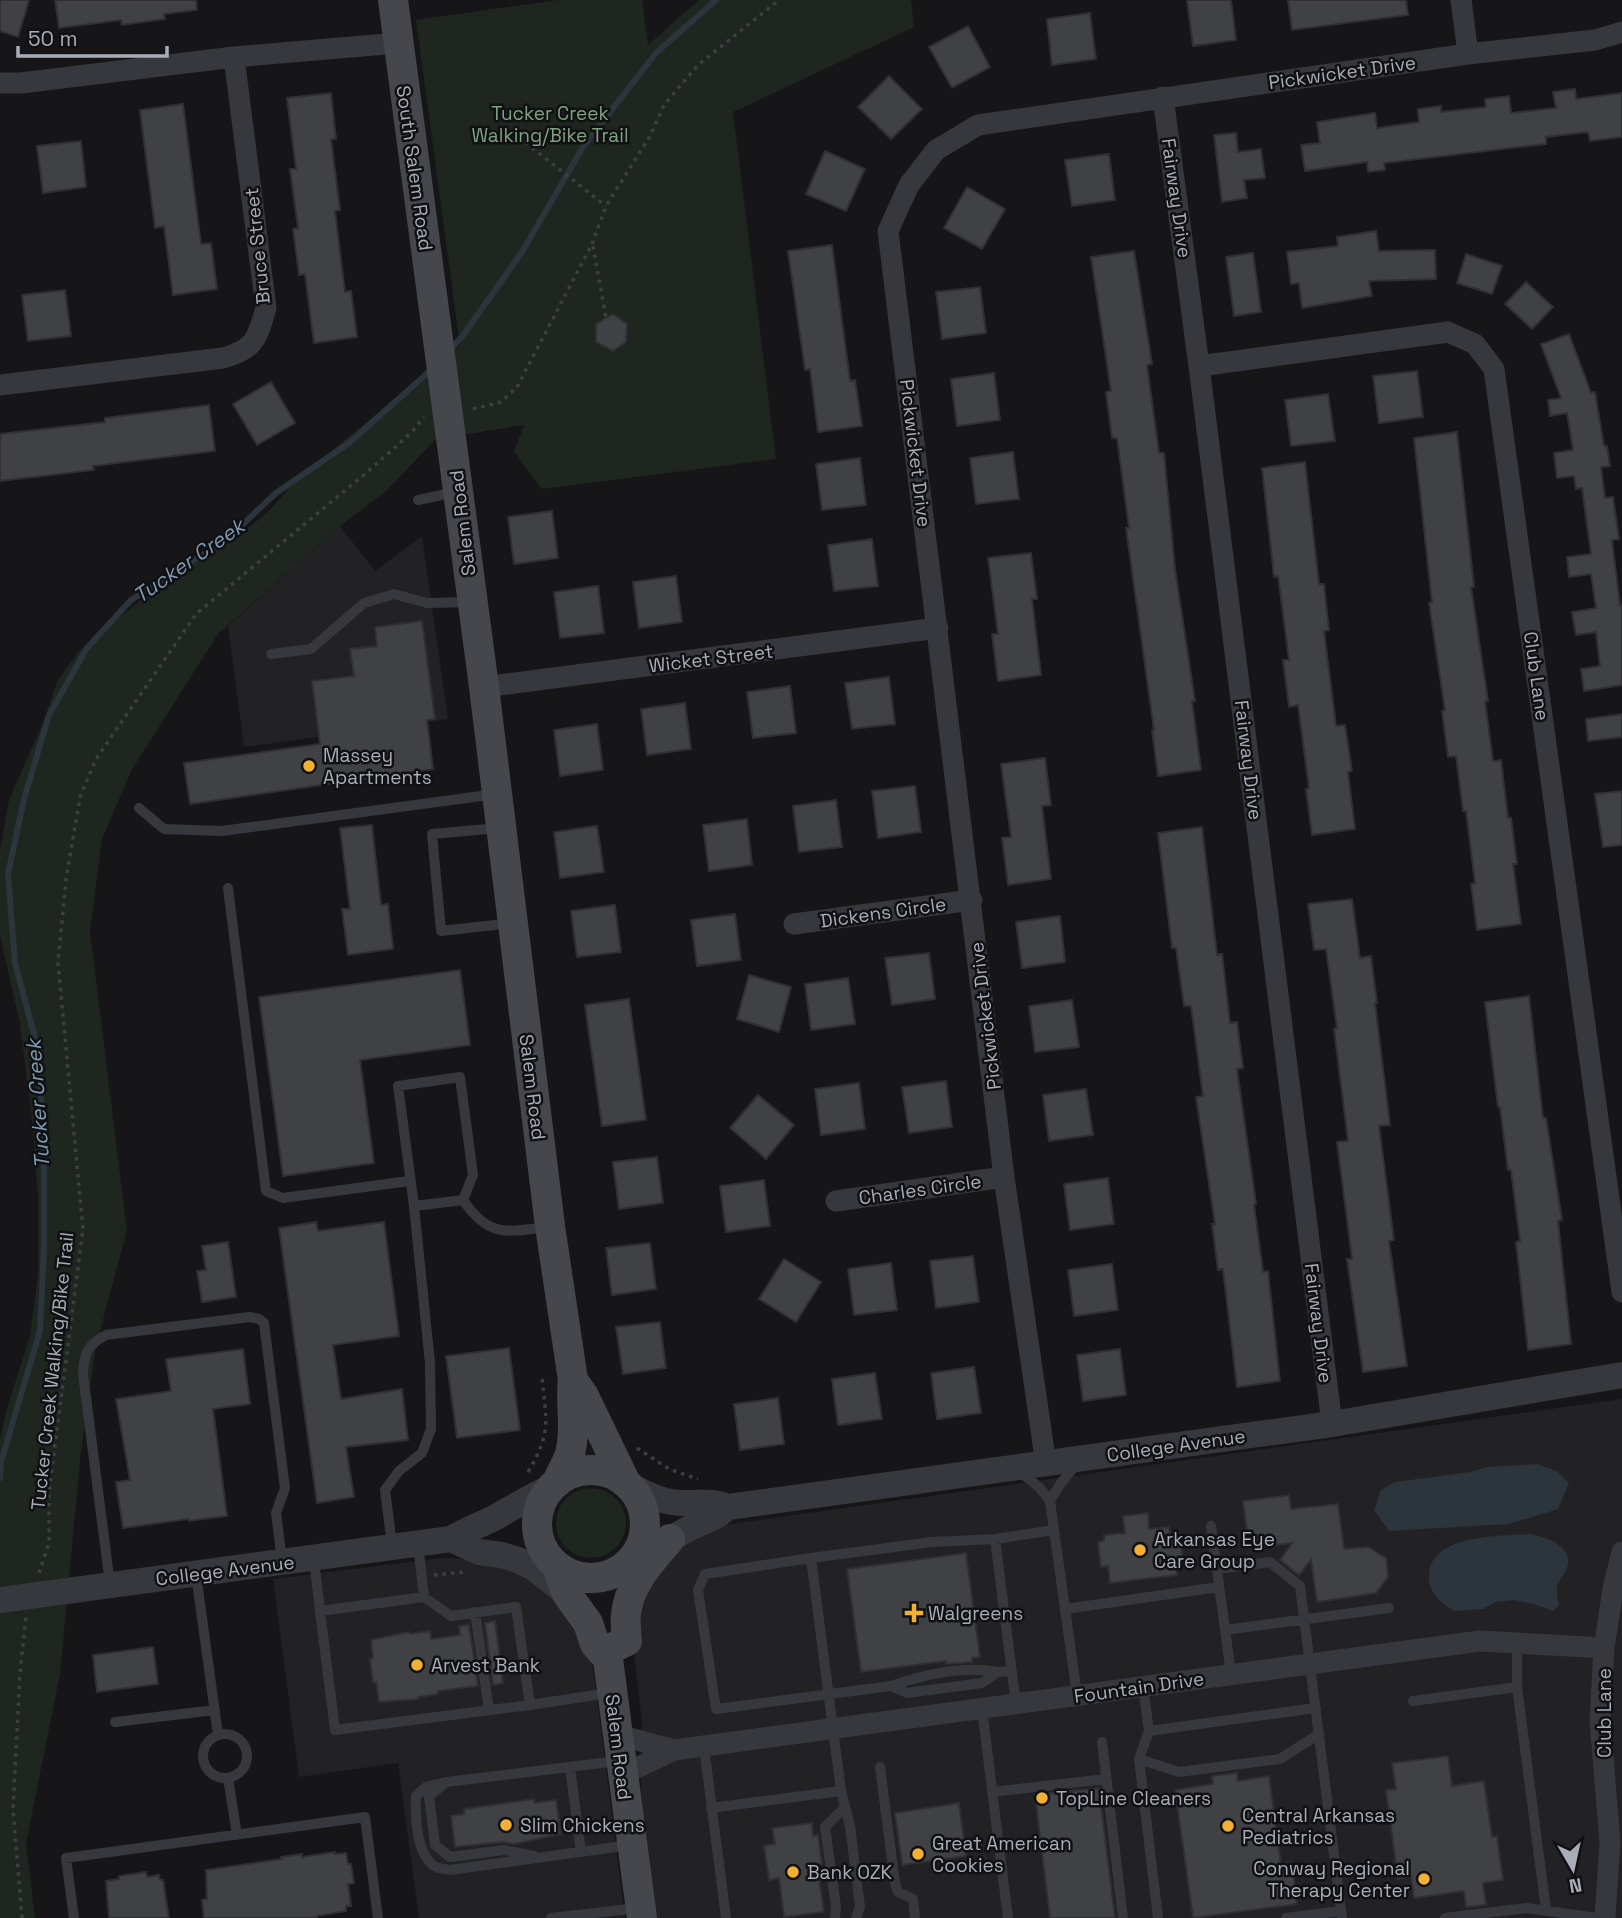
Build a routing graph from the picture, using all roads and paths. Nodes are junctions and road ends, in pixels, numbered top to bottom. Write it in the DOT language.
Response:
graph roads {
  1 [pos="393,0"];
  2 [pos="779,0"];
  3 [pos="1461,0"];
  4 [pos="1622,32"];
  5 [pos="398,43"];
  6 [pos="1468,54"];
  7 [pos="234,57"];
  8 [pos="0,83"];
  9 [pos="1163,97"];
  10 [pos="512,132"];
  11 [pos="606,206"];
  12 [pos="592,244"];
  13 [pos="606,318"];
  14 [pos="438,336"];
  15 [pos="1199,366"];
  16 [pos="0,385"];
  17 [pos="471,409"];
  18 [pos="425,416"];
  19 [pos="458,491"];
  20 [pos="418,500"];
  21 [pos="471,602"];
  22 [pos="937,628"];
  23 [pos="271,654"];
  24 [pos="484,687"];
  25 [pos="496,794"];
  26 [pos="139,808"];
  27 [pos="500,828"];
  28 [pos="228,888"];
  29 [pos="972,900"];
  30 [pos="512,923"];
  31 [pos="794,923"];
  32 [pos="1004,1177"];
  33 [pos="409,1181"];
  34 [pos="463,1200"];
  35 [pos="836,1201"];
  36 [pos="414,1206"];
  37 [pos="550,1226"];
  38 [pos="1622,1292"];
  39 [pos="1622,1376"];
  40 [pos="542,1377"];
  41 [pos="572,1389"];
  42 [pos="1332,1424"];
  43 [pos="618,1441"];
  44 [pos="1082,1459"];
  45 [pos="1046,1464"];
  46 [pos="1015,1468"];
  47 [pos="627,1483"];
  48 [pos="540,1485"];
  49 [pos="717,1496"];
  50 [pos="1051,1501"];
  51 [pos="1211,1526"];
  52 [pos="1054,1530"];
  53 [pos="670,1539"];
  54 [pos="995,1539"];
  55 [pos="456,1542"];
  56 [pos="405,1546"];
  57 [pos="1622,1552"];
  58 [pos="811,1558"];
  59 [pos="314,1559"];
  60 [pos="552,1561"];
  61 [pos="630,1561"];
  62 [pos="283,1563"];
  63 [pos="1217,1569"];
  64 [pos="196,1574"];
  65 [pos="110,1584"];
  66 [pos="1219,1587"];
  67 [pos="567,1594"];
  68 [pos="17,1597"];
  69 [pos="424,1597"];
  70 [pos="1389,1608"];
  71 [pos="1065,1609"];
  72 [pos="320,1611"];
  73 [pos="475,1612"];
  74 [pos="1304,1619"];
  75 [pos="1225,1630"];
  76 [pos="1517,1642"];
  77 [pos="1604,1648"];
  78 [pos="612,1653"];
  79 [pos="1310,1663"];
  80 [pos="1012,1671"];
  81 [pos="1231,1674"];
  82 [pos="1143,1686"];
  83 [pos="1517,1686"];
  84 [pos="612,1692"];
  85 [pos="830,1694"];
  86 [pos="1077,1695"];
  87 [pos="1413,1701"];
  88 [pos="530,1704"];
  89 [pos="1016,1704"];
  90 [pos="1316,1708"];
  91 [pos="982,1709"];
  92 [pos="215,1710"];
  93 [pos="489,1710"];
  94 [pos="115,1722"];
  95 [pos="833,1730"];
  96 [pos="1149,1731"];
  97 [pos="1319,1734"];
  98 [pos="218,1735"];
  99 [pos="1102,1742"];
  100 [pos="704,1746"];
  101 [pos="674,1751"];
  102 [pos="620,1757"];
  103 [pos="1139,1759"];
  104 [pos="570,1767"];
  105 [pos="880,1767"];
  106 [pos="228,1778"];
  107 [pos="1106,1779"];
  108 [pos="446,1782"];
  109 [pos="841,1791"];
  110 [pos="992,1792"];
  111 [pos="845,1807"];
  112 [pos="711,1808"];
  113 [pos="237,1835"];
  114 [pos="632,1845"];
  115 [pos="581,1852"];
  116 [pos="542,1857"];
  117 [pos="1605,1911"];
  118 [pos="1542,1912"];
  119 [pos="641,1913"];
  120 [pos="1341,1914"];
  121 [pos="578,1916"];
  122 [pos="22,1918"];
  123 [pos="74,1918"];
  124 [pos="377,1918"];
  125 [pos="551,1918"];
  126 [pos="726,1918"];
  127 [pos="835,1918"];
  128 [pos="856,1918"];
  129 [pos="915,1918"];
  130 [pos="1008,1918"];
  131 [pos="1123,1918"];
  132 [pos="1158,1918"];
  133 [pos="1286,1918"];
  134 [pos="1445,1918"];
  1 -- 5 [label="main road, South Salem Road"];
  2 -- 11 [label="path"];
  3 -- 6 [label="street"];
  4 -- 6 [label="street, Pickwicket Drive"];
  5 -- 7 [label="street"];
  5 -- 14 [label="main road, South Salem Road"];
  6 -- 9 [label="street, Pickwicket Drive"];
  7 -- 8 [label="street"];
  7 -- 16 [label="street, Bruce Street"];
  9 -- 15 [label="street, Fairway Drive"];
  9 -- 22 [label="street, Pickwicket Drive"];
  10 -- 11 [label="path"];
  11 -- 12 [label="path"];
  12 -- 13 [label="path"];
  12 -- 17 [label="path"];
  14 -- 19 [label="main road, Salem Road"];
  15 -- 38 [label="street, Club Lane"];
  15 -- 42 [label="street, Fairway Drive"];
  18 -- 68 [label="path, Tucker Creek Walking/Bike Trail"];
  19 -- 20 [label="lane"];
  19 -- 21 [label="main road, Salem Road"];
  21 -- 23 [label="lane"];
  21 -- 24 [label="main road, Salem Road"];
  22 -- 24 [label="street, Wicket Street"];
  22 -- 29 [label="street, Pickwicket Drive"];
  24 -- 25 [label="main road, Salem Road"];
  25 -- 26 [label="lane"];
  25 -- 27 [label="main road, Salem Road"];
  27 -- 30 [label="main road, Salem Road"];
  27 -- 30 [label="lane"];
  28 -- 33 [label="lane"];
  29 -- 31 [label="street, Dickens Circle"];
  29 -- 32 [label="street, Pickwicket Drive"];
  30 -- 37 [label="main road, Salem Road"];
  32 -- 35 [label="street, Charles Circle"];
  32 -- 45 [label="street, Pickwicket Drive"];
  33 -- 34 [label="lane"];
  33 -- 36 [label="lane"];
  34 -- 36 [label="lane"];
  34 -- 37 [label="lane"];
  36 -- 56 [label="lane"];
  37 -- 41 [label="main road, Salem Road"];
  39 -- 42 [label="street, College Avenue"];
  40 -- 48 [label="path"];
  41 -- 43 [label="main road, Salem Road"];
  41 -- 48 [label="main road, Salem Road"];
  42 -- 44 [label="street, College Avenue"];
  43 -- 47 [label="main road, Salem Road"];
  43 -- 49 [label="path"];
  43 -- 49 [label="street"];
  44 -- 45 [label="street, College Avenue"];
  44 -- 50 [label="lane"];
  45 -- 46 [label="street, College Avenue"];
  46 -- 49 [label="street, College Avenue"];
  46 -- 50 [label="lane"];
  47 -- 48 [label="main road"];
  47 -- 49 [label="street, College Avenue"];
  47 -- 61 [label="main road"];
  48 -- 55 [label="street, College Avenue"];
  48 -- 60 [label="main road"];
  49 -- 53 [label="street, College Avenue"];
  50 -- 52 [label="lane"];
  51 -- 63 [label="lane"];
  52 -- 54 [label="lane"];
  52 -- 71 [label="lane"];
  53 -- 61 [label="street, College Avenue"];
  53 -- 78 [label="main road"];
  54 -- 58 [label="lane"];
  54 -- 80 [label="lane"];
  55 -- 56 [label="street, College Avenue"];
  55 -- 60 [label="street, College Avenue"];
  55 -- 67 [label="street"];
  56 -- 59 [label="street, College Avenue"];
  56 -- 69 [label="lane"];
  57 -- 77 [label="street, Club Lane"];
  58 -- 85 [label="lane"];
  58 -- 85 [label="lane"];
  59 -- 62 [label="street, College Avenue"];
  59 -- 72 [label="lane"];
  60 -- 61 [label="main road"];
  60 -- 67 [label="main road, Salem Road"];
  61 -- 78 [label="main road, Salem Road"];
  62 -- 64 [label="street, College Avenue"];
  62 -- 65 [label="lane"];
  63 -- 66 [label="lane"];
  63 -- 74 [label="lane"];
  64 -- 65 [label="street, College Avenue"];
  64 -- 92 [label="lane"];
  65 -- 68 [label="street, College Avenue"];
  66 -- 71 [label="lane"];
  66 -- 75 [label="lane"];
  67 -- 78 [label="main road, Salem Road"];
  68 -- 122 [label="path, Tucker Creek Walking/Bike Trail"];
  69 -- 72 [label="lane"];
  69 -- 73 [label="lane"];
  70 -- 74 [label="lane"];
  71 -- 86 [label="lane"];
  72 -- 93 [label="lane"];
  73 -- 88 [label="lane"];
  73 -- 93 [label="lane"];
  74 -- 75 [label="lane"];
  74 -- 79 [label="lane"];
  75 -- 81 [label="lane"];
  76 -- 77 [label="street, Fountain Drive"];
  76 -- 79 [label="street, Fountain Drive"];
  76 -- 83 [label="lane"];
  77 -- 117 [label="street, Club Lane"];
  78 -- 84 [label="main road, Salem Road"];
  79 -- 81 [label="street, Fountain Drive"];
  79 -- 90 [label="lane"];
  80 -- 85 [label="lane"];
  80 -- 89 [label="lane"];
  81 -- 82 [label="street, Fountain Drive"];
  82 -- 86 [label="street, Fountain Drive"];
  82 -- 96 [label="lane"];
  83 -- 87 [label="lane"];
  83 -- 118 [label="lane"];
  84 -- 88 [label="lane"];
  84 -- 102 [label="main road, Salem Road"];
  85 -- 95 [label="lane"];
  86 -- 89 [label="street, Fountain Drive"];
  88 -- 93 [label="lane"];
  89 -- 91 [label="street, Fountain Drive"];
  90 -- 96 [label="lane"];
  90 -- 97 [label="lane"];
  91 -- 95 [label="street, Fountain Drive"];
  91 -- 110 [label="lane"];
  92 -- 94 [label="lane"];
  92 -- 98 [label="lane"];
  95 -- 100 [label="street, Fountain Drive"];
  95 -- 109 [label="lane"];
  96 -- 103 [label="lane"];
  97 -- 103 [label="lane"];
  97 -- 120 [label="lane"];
  98 -- 106 [label="lane"];
  98 -- 106 [label="lane"];
  99 -- 107 [label="lane"];
  100 -- 101 [label="street, Fountain Drive"];
  100 -- 112 [label="lane"];
  101 -- 102 [label="street, Fountain Drive"];
  101 -- 102 [label="street, Fountain Drive"];
  102 -- 104 [label="lane"];
  102 -- 114 [label="main road, Salem Road"];
  103 -- 132 [label="lane"];
  104 -- 108 [label="lane"];
  104 -- 115 [label="lane"];
  105 -- 129 [label="lane"];
  106 -- 113 [label="lane"];
  107 -- 110 [label="lane"];
  107 -- 131 [label="lane"];
  108 -- 116 [label="lane"];
  108 -- 116 [label="lane"];
  109 -- 111 [label="lane"];
  109 -- 112 [label="lane"];
  110 -- 130 [label="lane"];
  111 -- 127 [label="lane"];
  111 -- 128 [label="lane"];
  112 -- 126 [label="lane"];
  113 -- 123 [label="lane"];
  113 -- 124 [label="lane"];
  114 -- 115 [label="lane"];
  114 -- 119 [label="main road, Salem Road"];
  115 -- 116 [label="lane"];
  117 -- 118 [label="lane"];
  118 -- 134 [label="lane"];
  119 -- 121 [label="lane"];
  120 -- 133 [label="lane"];
  121 -- 125 [label="lane"];
}
